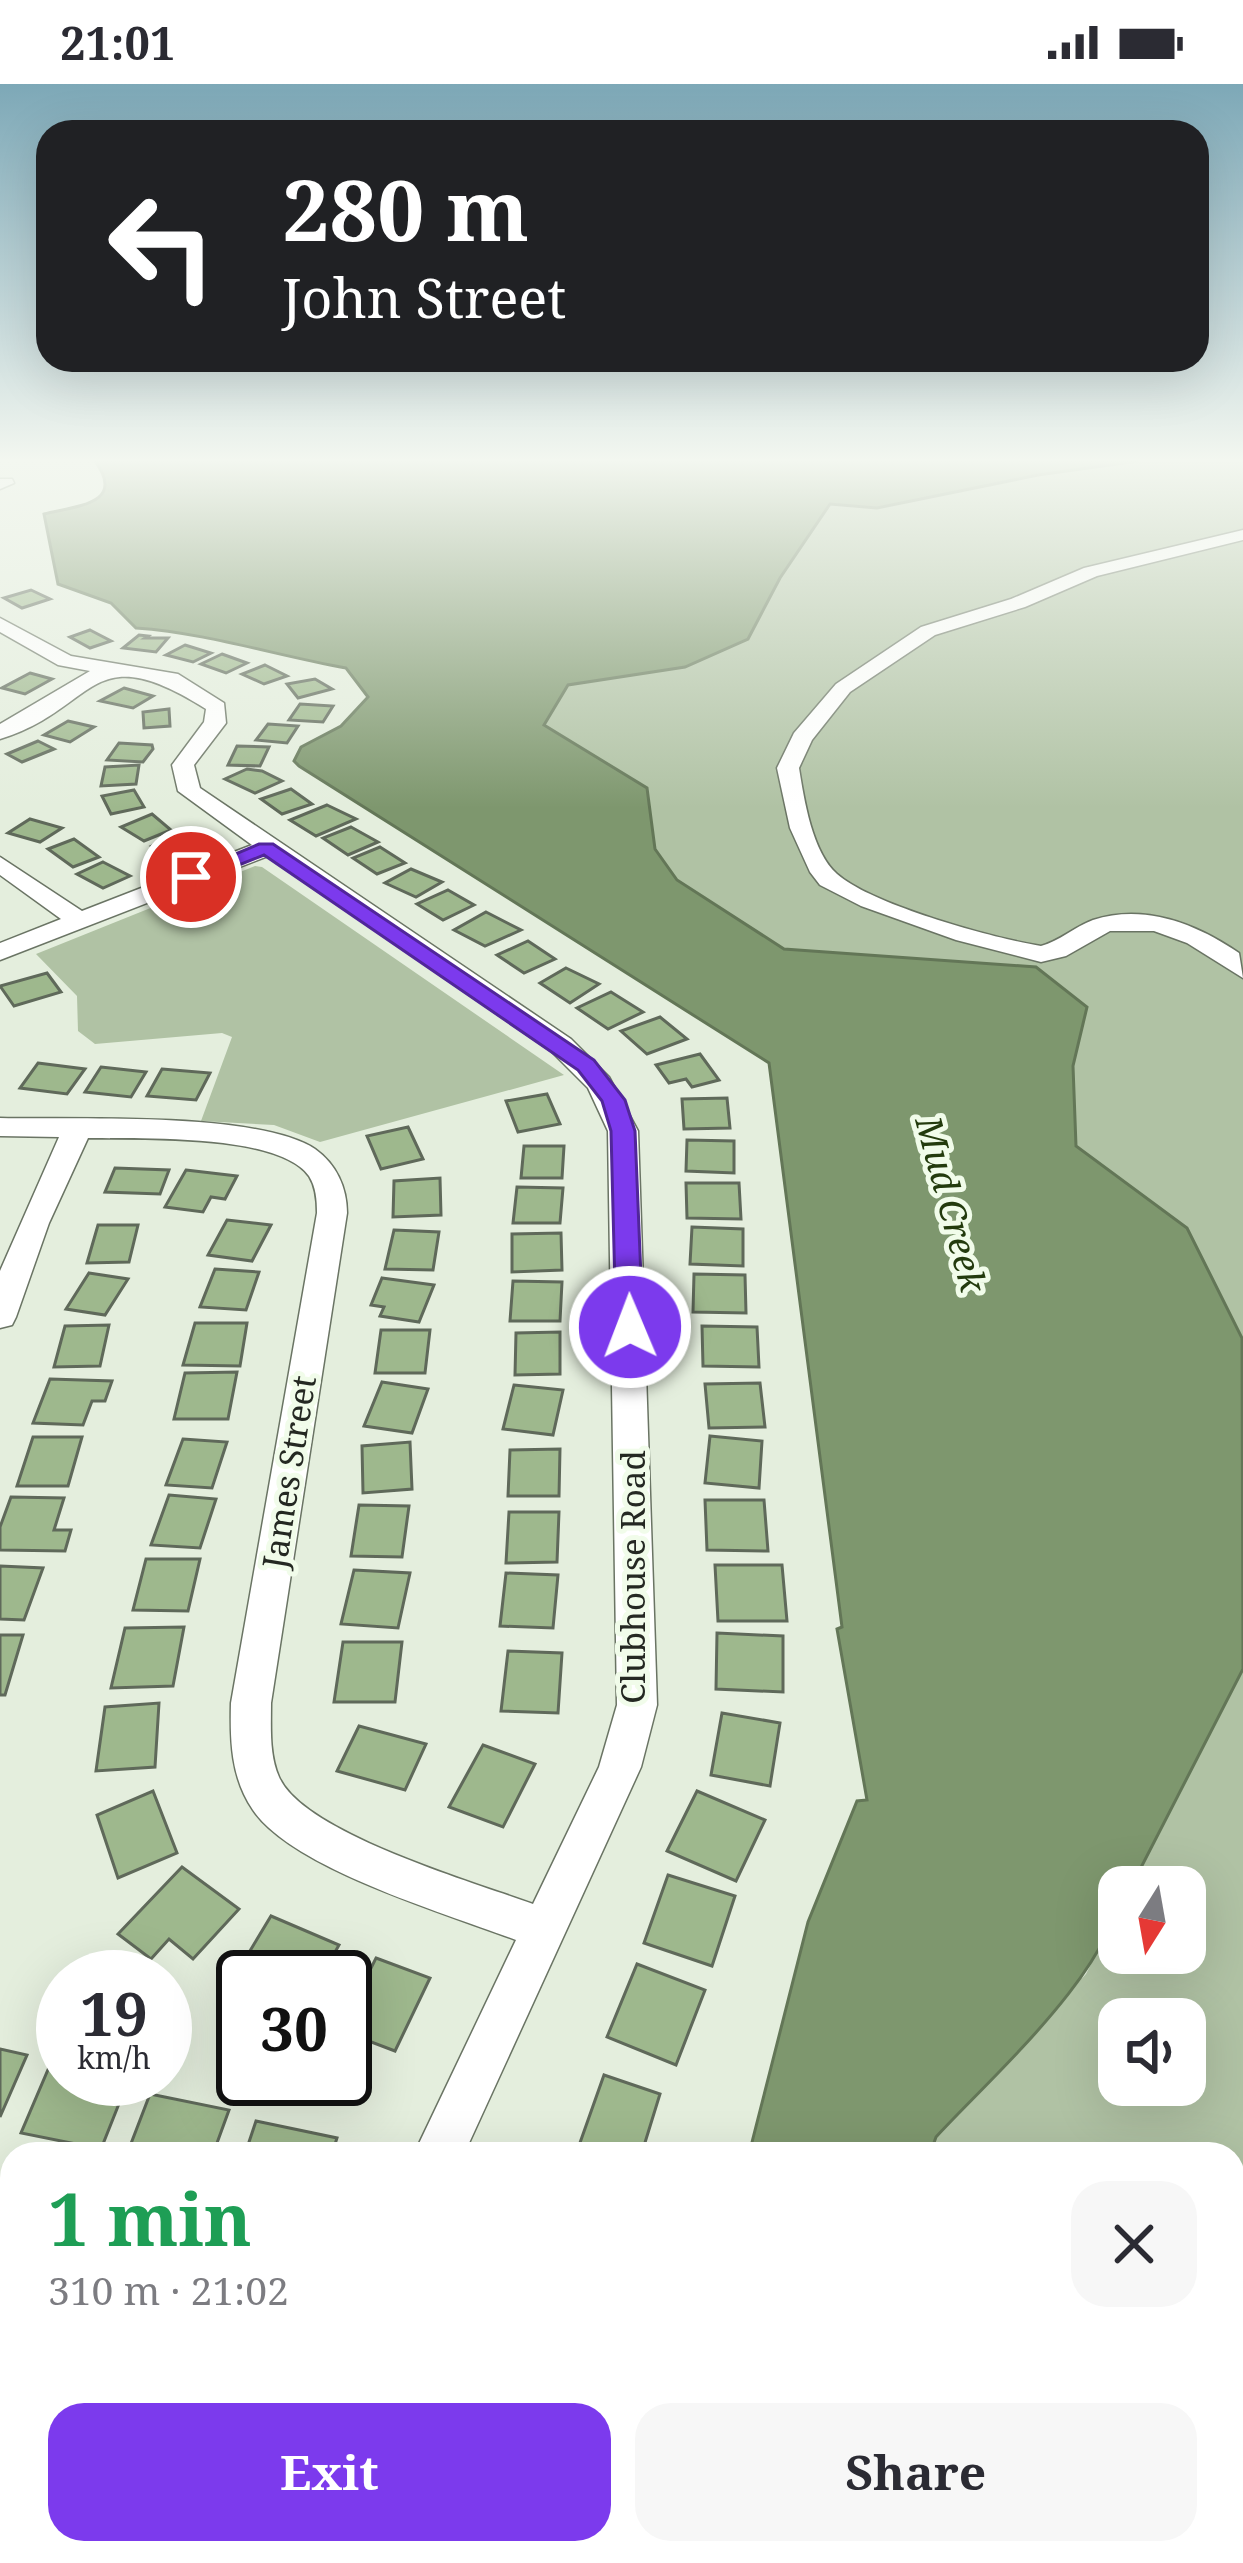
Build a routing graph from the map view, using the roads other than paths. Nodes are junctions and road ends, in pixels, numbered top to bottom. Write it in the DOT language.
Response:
graph roads {
  1 [pos="1079,577"];
  2 [pos="0,624"];
  3 [pos="108,669"];
  4 [pos="0,733"];
  5 [pos="266,848"];
  6 [pos="0,864"];
  7 [pos="79,921"];
  8 [pos="0,952"];
  9 [pos="1243,970"];
  10 [pos="0,1127"];
  11 [pos="77,1130"];
  12 [pos="0,1317"];
  13 [pos="542,1928"];
  14 [pos="444,2142"];
  1 -- 9 [label="street"];
  2 -- 3 [label="street, Clubhouse Road"];
  3 -- 4 [label="street"];
  3 -- 5 [label="street, Clubhouse Road"];
  5 -- 7 [label="street"];
  5 -- 13 [label="street, Clubhouse Road"];
  6 -- 7 [label="street"];
  7 -- 8 [label="street"];
  10 -- 11 [label="street, James Street"];
  11 -- 12 [label="street"];
  11 -- 13 [label="street, James Street"];
  13 -- 14 [label="street, Clubhouse Road"];
}
